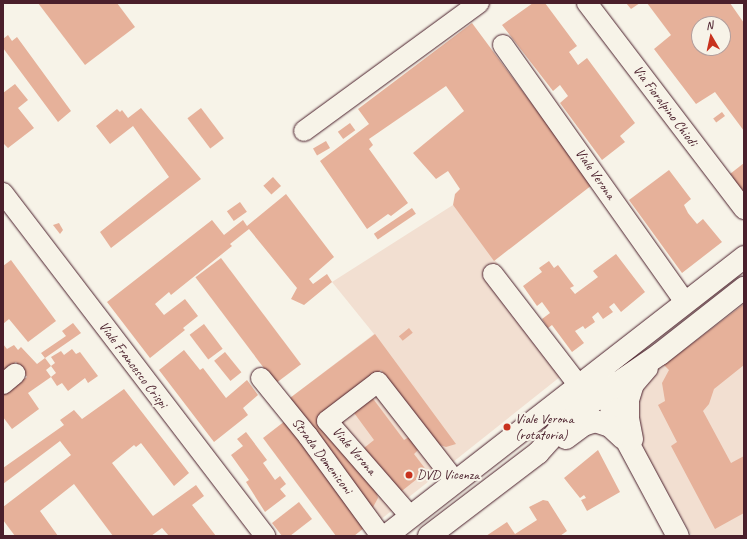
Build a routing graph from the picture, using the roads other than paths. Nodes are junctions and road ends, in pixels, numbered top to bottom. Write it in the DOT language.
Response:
graph roads {
  1 [pos="479,3"];
  2 [pos="587,3"];
  3 [pos="504,45"];
  4 [pos="304,131"];
  5 [pos="3,193"];
  6 [pos="744,209"];
  7 [pos="744,257"];
  8 [pos="492,274"];
  9 [pos="744,288"];
  10 [pos="686,303"];
  11 [pos="646,335"];
  12 [pos="660,354"];
  13 [pos="261,378"];
  14 [pos="580,387"];
  15 [pos="606,391"];
  16 [pos="538,453"];
  17 [pos="633,453"];
  18 [pos="456,481"];
  19 [pos="410,516"];
  20 [pos="265,536"];
  21 [pos="381,536"];
  22 [pos="386,536"];
  23 [pos="429,536"];
  24 [pos="678,536"];
  1 -- 4 [label="street"];
  2 -- 6 [label="street, Via Fioralpino Chiodi"];
  3 -- 10 [label="street, Viale Verona"];
  5 -- 20 [label="street, Viale Francesco Crispi"];
  7 -- 10 [label="main road"];
  8 -- 14 [label="street"];
  9 -- 12 [label="main road"];
  10 -- 11 [label="main road"];
  11 -- 14 [label="main road"];
  11 -- 15 [label="main road"];
  12 -- 15 [label="main road"];
  12 -- 17 [label="main road"];
  13 -- 21 [label="street, Strada Domeniconi"];
  14 -- 18 [label="main road"];
  15 -- 16 [label="main road"];
  15 -- 17 [label="main road"];
  16 -- 17 [label="main road"];
  16 -- 23 [label="main road"];
  17 -- 24 [label="main road"];
  18 -- 19 [label="main road"];
  18 -- 19 [label="street, Viale Verona"];
  19 -- 22 [label="main road"];
}
